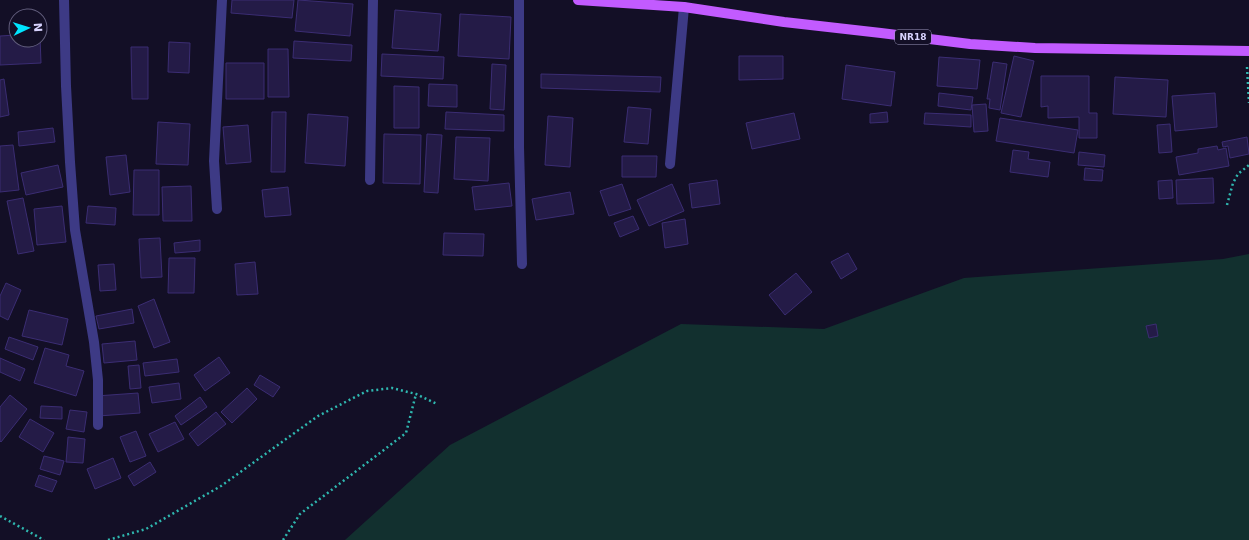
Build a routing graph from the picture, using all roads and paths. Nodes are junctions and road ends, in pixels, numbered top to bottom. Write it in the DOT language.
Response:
graph roads {
  1 [pos="64,0"];
  2 [pos="222,0"];
  3 [pos="373,0"];
  4 [pos="518,0"];
  5 [pos="578,0"];
  6 [pos="684,7"];
  7 [pos="1246,51"];
  8 [pos="1249,103"];
  9 [pos="670,164"];
  10 [pos="1249,165"];
  11 [pos="370,180"];
  12 [pos="1227,204"];
  13 [pos="217,209"];
  14 [pos="522,264"];
  15 [pos="416,394"];
  16 [pos="438,404"];
  17 [pos="98,425"];
  18 [pos="0,516"];
  19 [pos="44,540"];
  20 [pos="108,540"];
  21 [pos="283,540"];
  1 -- 17 [label="street"];
  2 -- 13 [label="street"];
  3 -- 11 [label="street"];
  4 -- 14 [label="street"];
  5 -- 6 [label="main road, NR18"];
  6 -- 7 [label="main road, NR18"];
  6 -- 9 [label="street"];
  7 -- 8 [label="path"];
  10 -- 12 [label="path"];
  15 -- 16 [label="path"];
  15 -- 20 [label="path"];
  15 -- 21 [label="path"];
  18 -- 19 [label="path"];
}
